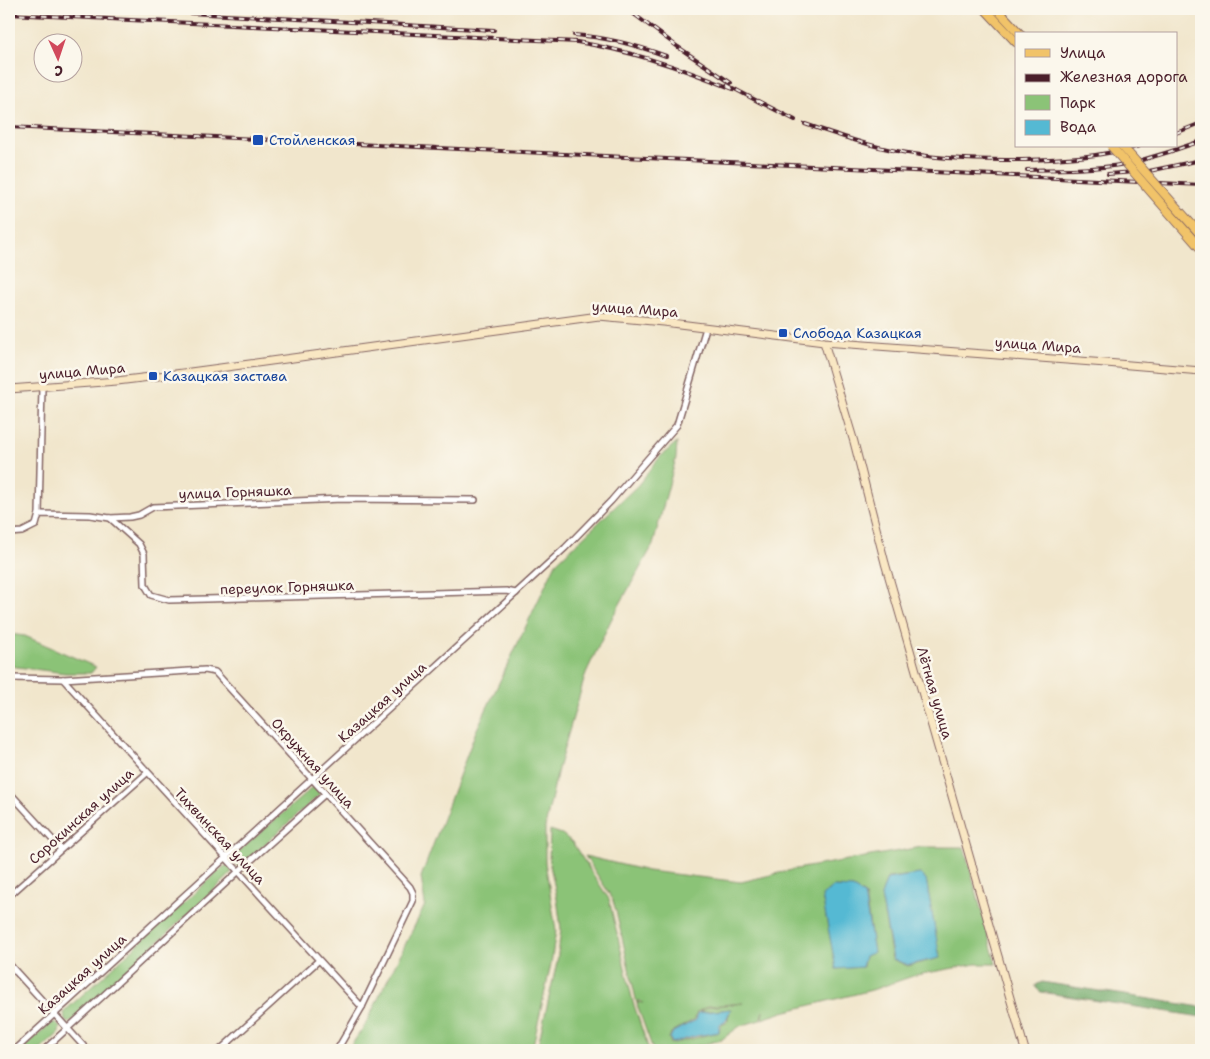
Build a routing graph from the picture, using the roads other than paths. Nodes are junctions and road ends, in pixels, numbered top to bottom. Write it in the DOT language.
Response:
graph roads {
  1 [pos="985,9"];
  2 [pos="997,9"];
  3 [pos="1018,32"];
  4 [pos="1015,41"];
  5 [pos="1113,148"];
  6 [pos="1124,148"];
  7 [pos="1201,235"];
  8 [pos="1201,249"];
  9 [pos="706,328"];
  10 [pos="824,342"];
  11 [pos="1201,371"];
  12 [pos="42,388"];
  13 [pos="9,389"];
  14 [pos="475,500"];
  15 [pos="40,514"];
  16 [pos="110,518"];
  17 [pos="9,533"];
  18 [pos="516,593"];
  19 [pos="9,678"];
  20 [pos="63,679"];
  21 [pos="147,773"];
  22 [pos="313,780"];
  23 [pos="9,792"];
  24 [pos="325,794"];
  25 [pos="61,849"];
  26 [pos="226,858"];
  27 [pos="239,871"];
  28 [pos="9,896"];
  29 [pos="318,961"];
  30 [pos="9,964"];
  31 [pos="362,1008"];
  32 [pos="54,1014"];
  33 [pos="68,1029"];
  34 [pos="14,1050"];
  35 [pos="44,1050"];
  36 [pos="87,1050"];
  37 [pos="220,1050"];
  38 [pos="337,1050"];
  39 [pos="1025,1050"];
  1 -- 4 [label="main road"];
  2 -- 3 [label="main road"];
  5 -- 8 [label="main road, bridge"];
  6 -- 7 [label="main road, bridge"];
  9 -- 10 [label="main road, улица Мира"];
  9 -- 12 [label="main road, улица Мира"];
  9 -- 18 [label="street, Казацкая улица"];
  10 -- 11 [label="main road, улица Мира"];
  10 -- 39 [label="main road, Лётная улица"];
  12 -- 13 [label="main road, улица Мира"];
  12 -- 15 [label="street"];
  14 -- 16 [label="street, улица Горняшка"];
  15 -- 16 [label="street, улица Горняшка"];
  15 -- 17 [label="street"];
  16 -- 18 [label="street, переулок Горняшка"];
  18 -- 22 [label="street, Казацкая улица"];
  19 -- 20 [label="street, Окружная улица"];
  20 -- 21 [label="street, Тихвинская улица"];
  20 -- 22 [label="street, Окружная улица"];
  21 -- 25 [label="street, Сорокинская улица"];
  21 -- 26 [label="street, Тихвинская улица"];
  22 -- 24 [label="street, Окружная улица"];
  22 -- 26 [label="street, Казацкая улица"];
  23 -- 25 [label="street"];
  24 -- 27 [label="street"];
  24 -- 31 [label="street, Окружная улица"];
  25 -- 28 [label="street, Сорокинская улица"];
  26 -- 27 [label="street, Тихвинская улица"];
  26 -- 32 [label="street, Казацкая улица"];
  27 -- 29 [label="street, Тихвинская улица"];
  27 -- 33 [label="street"];
  29 -- 31 [label="street, Тихвинская улица"];
  29 -- 37 [label="street"];
  30 -- 32 [label="street"];
  31 -- 38 [label="street, Окружная улица"];
  32 -- 33 [label="street"];
  32 -- 34 [label="street, Казацкая улица"];
  33 -- 35 [label="street"];
  33 -- 36 [label="street"];
}
